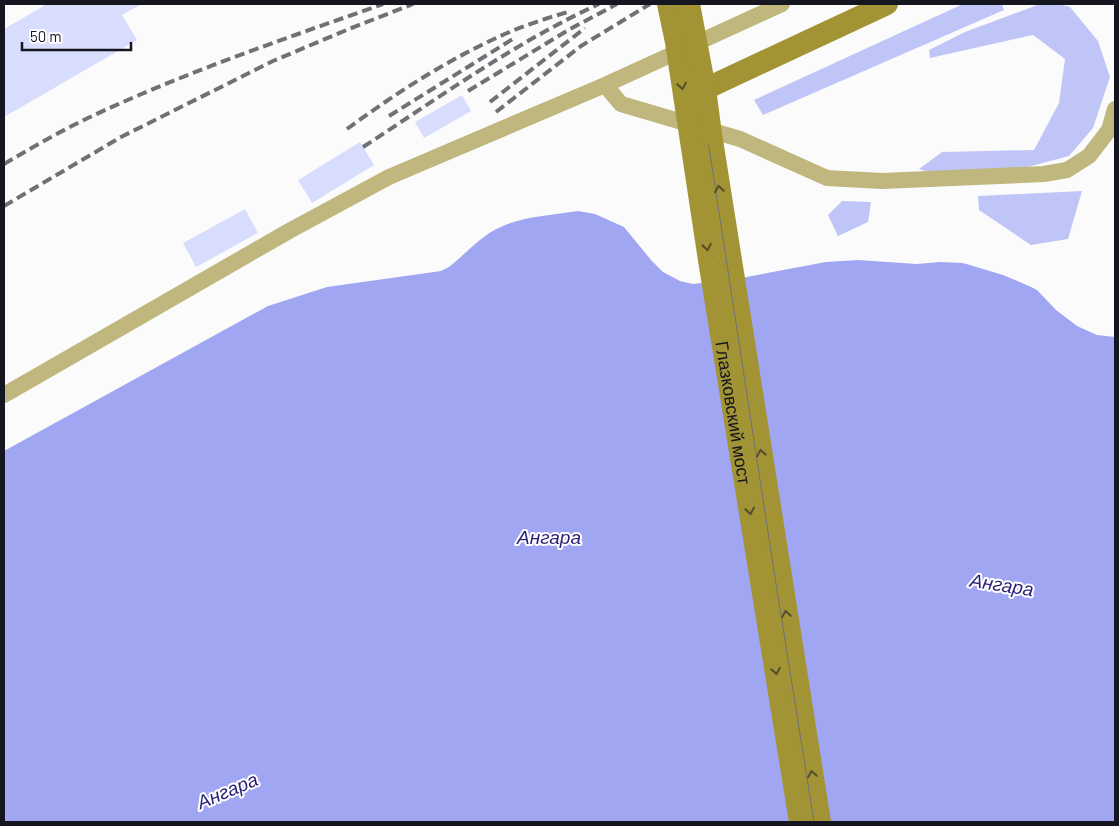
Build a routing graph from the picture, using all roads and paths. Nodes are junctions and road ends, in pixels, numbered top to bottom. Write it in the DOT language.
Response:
graph roads {
  1 [pos="668,4"];
  2 [pos="689,4"];
  3 [pos="782,4"];
  4 [pos="886,4"];
  5 [pos="606,85"];
  6 [pos="705,89"];
  7 [pos="1115,109"];
  8 [pos="4,395"];
  9 [pos="800,822"];
  10 [pos="820,822"];
  1 -- 9 [label="main road, Глазковский мост, one-way, bridge"];
  2 -- 6 [label="main road, Глазковский мост, bridge"];
  3 -- 5 [label="street"];
  4 -- 6 [label="main road"];
  5 -- 7 [label="street"];
  5 -- 8 [label="street"];
  10 -- 6 [label="main road, Глазковский мост, one-way, bridge"];
}
